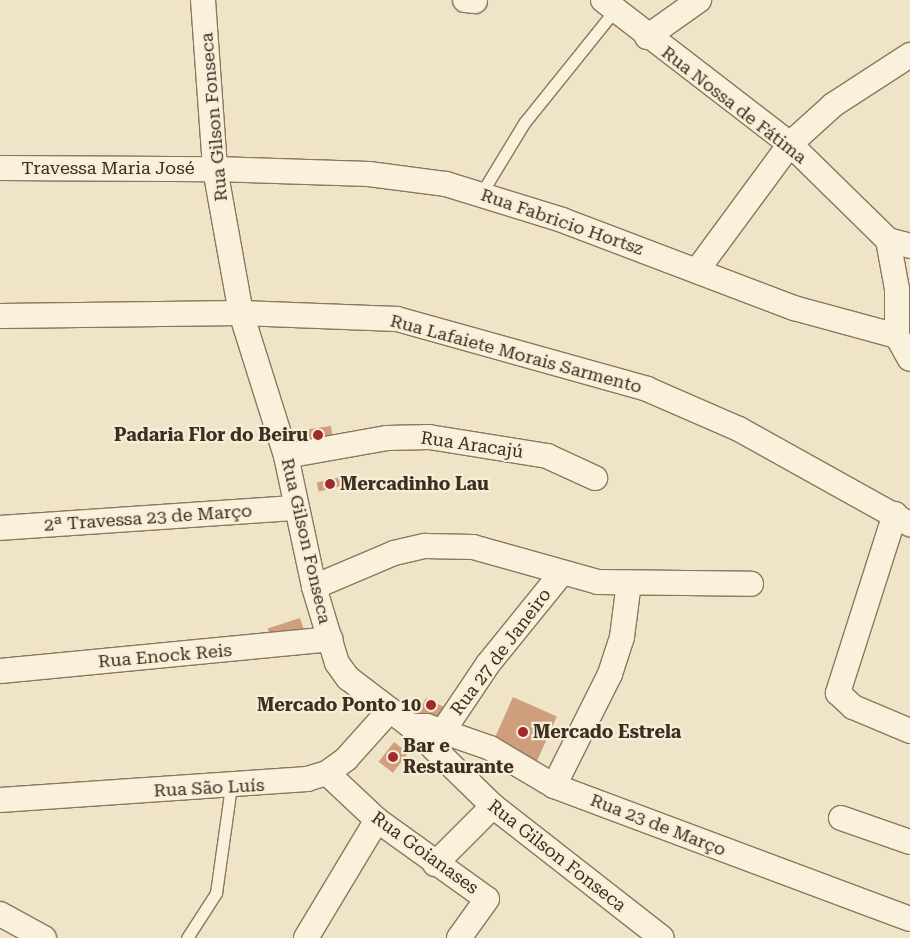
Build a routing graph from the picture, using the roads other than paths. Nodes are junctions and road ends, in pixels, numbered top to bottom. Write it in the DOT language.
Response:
graph roads {
  1 [pos="203,0"];
  2 [pos="699,0"];
  3 [pos="609,5"];
  4 [pos="647,37"];
  5 [pos="910,55"];
  6 [pos="790,144"];
  7 [pos="0,168"];
  8 [pos="215,169"];
  9 [pos="481,194"];
  10 [pos="899,243"];
  11 [pos="698,269"];
  12 [pos="241,313"];
  13 [pos="0,316"];
  14 [pos="897,336"];
  15 [pos="910,359"];
  16 [pos="286,456"];
  17 [pos="595,478"];
  18 [pos="296,508"];
  19 [pos="902,519"];
  20 [pos="0,528"];
  21 [pos="561,574"];
  22 [pos="629,582"];
  23 [pos="751,584"];
  24 [pos="314,587"];
  25 [pos="330,639"];
  26 [pos="0,671"];
  27 [pos="390,710"];
  28 [pos="411,726"];
  29 [pos="442,731"];
  30 [pos="910,731"];
  31 [pos="327,773"];
  32 [pos="231,786"];
  33 [pos="554,786"];
  34 [pos="0,800"];
  35 [pos="493,806"];
  36 [pos="841,818"];
  37 [pos="376,820"];
  38 [pos="910,842"];
  39 [pos="435,864"];
  40 [pos="0,914"];
  41 [pos="910,919"];
  42 [pos="655,936"];
  43 [pos="44,938"];
  44 [pos="187,938"];
  45 [pos="306,938"];
  46 [pos="459,938"];
  1 -- 8 [label="street, Rua Gilson Fonseca"];
  2 -- 4 [label="street"];
  3 -- 4 [label="street, Rua Nossa de Fátima"];
  3 -- 9 [label="lane"];
  4 -- 6 [label="street, Rua Nossa de Fátima"];
  5 -- 6 [label="street"];
  6 -- 10 [label="street, Rua Nossa de Fátima"];
  6 -- 11 [label="street"];
  7 -- 8 [label="street, Travessa Maria José"];
  8 -- 9 [label="street, Rua Fabricio Hortsz"];
  8 -- 12 [label="street, Rua Gilson Fonseca"];
  9 -- 11 [label="street, Rua Fabricio Hortsz"];
  10 -- 14 [label="street"];
  11 -- 14 [label="street, Rua Fabricio Hortsz"];
  12 -- 13 [label="street, Rua Lafaiete Morais Sarmento"];
  12 -- 16 [label="street, Rua Gilson Fonseca"];
  12 -- 19 [label="street, Rua Lafaiete Morais Sarmento"];
  14 -- 15 [label="street"];
  16 -- 17 [label="street, Rua Aracajú"];
  16 -- 18 [label="street, Rua Gilson Fonseca"];
  18 -- 20 [label="street, 2ª Travessa 23 de Março"];
  18 -- 24 [label="street, Rua Gilson Fonseca"];
  19 -- 30 [label="street"];
  21 -- 22 [label="street"];
  21 -- 24 [label="street"];
  21 -- 29 [label="street, Rua 27 de Janeiro"];
  22 -- 23 [label="street"];
  22 -- 33 [label="street"];
  24 -- 25 [label="street, Rua Gilson Fonseca"];
  25 -- 26 [label="street, Rua Enock Reis"];
  25 -- 27 [label="street, Rua Gilson Fonseca"];
  27 -- 28 [label="street, Rua Gilson Fonseca"];
  27 -- 31 [label="street"];
  28 -- 29 [label="street, Rua 23 de Março"];
  28 -- 35 [label="street, Rua Gilson Fonseca"];
  29 -- 33 [label="street, Rua 23 de Março"];
  31 -- 32 [label="street, Rua São Luís"];
  31 -- 37 [label="street, Rua Goianases"];
  32 -- 34 [label="street, Rua São Luís"];
  32 -- 44 [label="lane"];
  33 -- 41 [label="street, Rua 23 de Março"];
  35 -- 39 [label="street"];
  35 -- 42 [label="street, Rua Gilson Fonseca"];
  36 -- 38 [label="street"];
  37 -- 39 [label="street, Rua Goianases"];
  37 -- 45 [label="street"];
  39 -- 46 [label="street, Rua Goianases"];
  40 -- 43 [label="street"];
}
